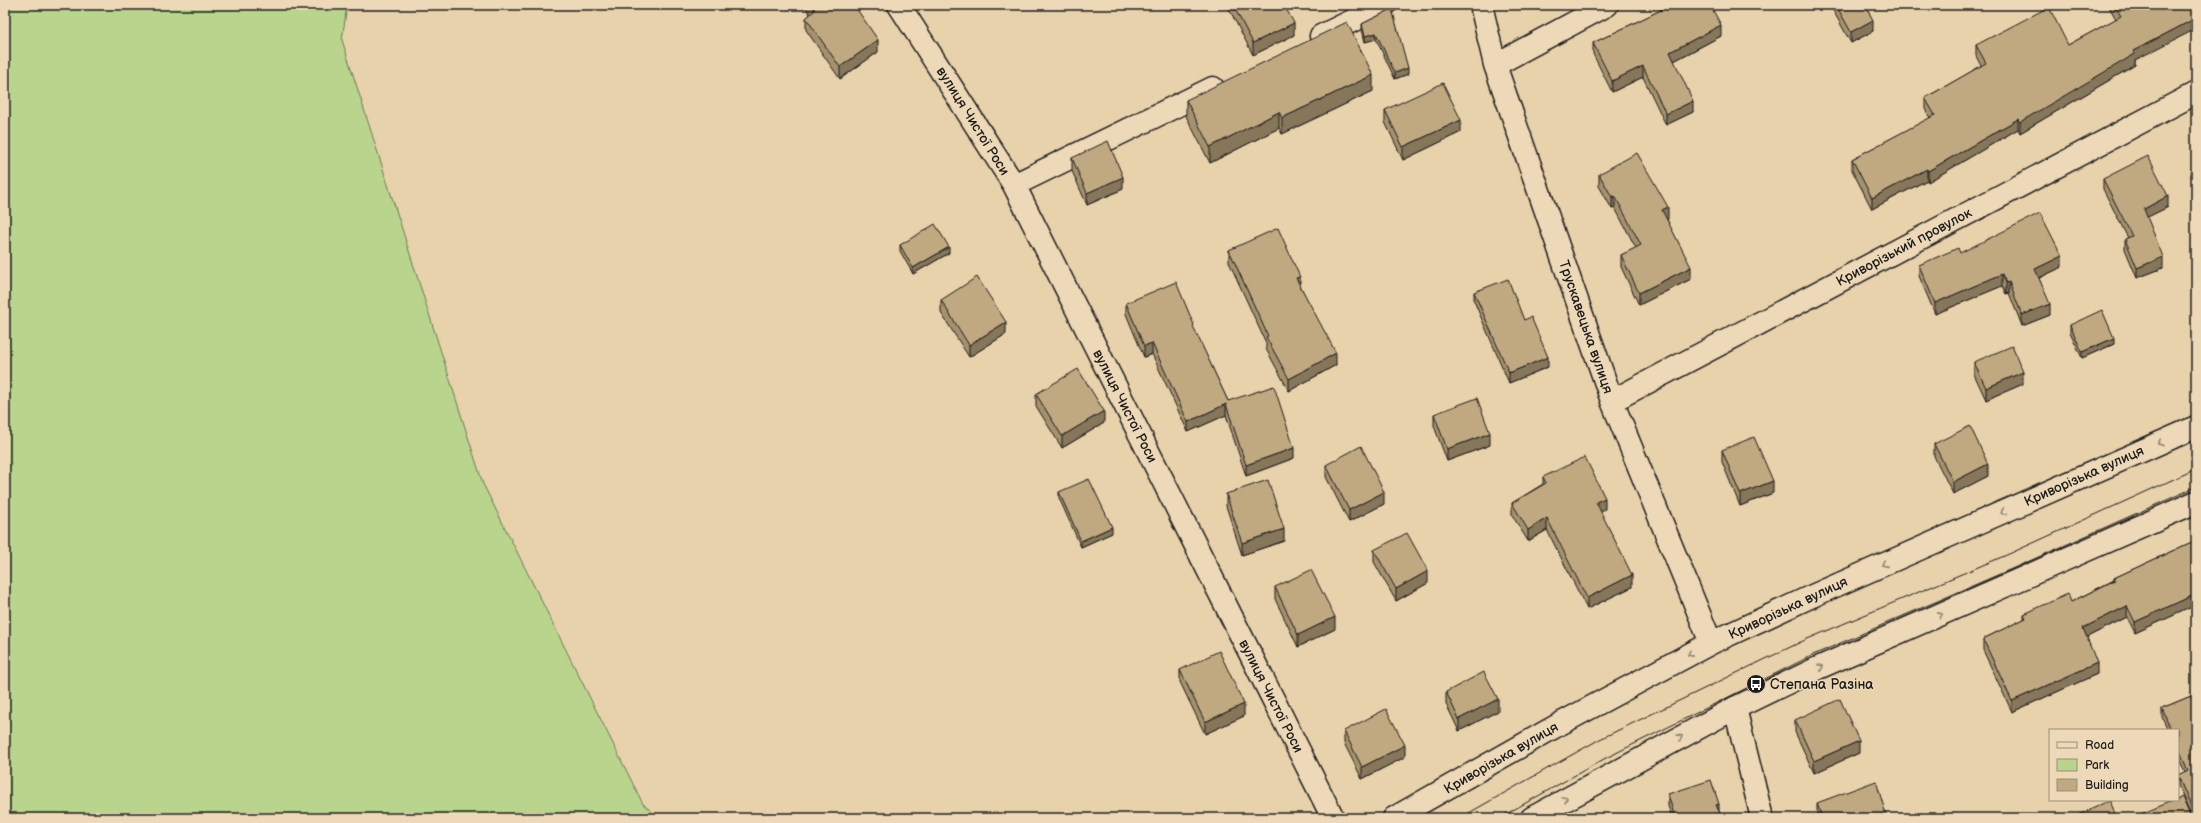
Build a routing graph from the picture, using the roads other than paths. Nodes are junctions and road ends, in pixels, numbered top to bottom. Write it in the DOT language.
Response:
graph roads {
  1 [pos="899,5"];
  2 [pos="1385,5"];
  3 [pos="1481,5"];
  4 [pos="1607,5"];
  5 [pos="1306,43"];
  6 [pos="1495,64"];
  7 [pos="1228,81"];
  8 [pos="2196,93"];
  9 [pos="1014,185"];
  10 [pos="1612,401"];
  11 [pos="2196,427"];
  12 [pos="2196,502"];
  13 [pos="1710,643"];
  14 [pos="1735,708"];
  15 [pos="1333,818"];
  16 [pos="1394,818"];
  17 [pos="1532,818"];
  18 [pos="1762,818"];
  1 -- 9 [label="street, вулиця Чистої Роси"];
  2 -- 5 [label="street"];
  3 -- 6 [label="street, Трускавецька вулиця"];
  4 -- 6 [label="street"];
  6 -- 10 [label="street, Трускавецька вулиця"];
  7 -- 9 [label="street"];
  8 -- 10 [label="street, Криворізький провулок"];
  9 -- 15 [label="street, вулиця Чистої Роси"];
  10 -- 13 [label="street, Трускавецька вулиця"];
  11 -- 13 [label="street, Криворізька вулиця, one-way"];
  14 -- 12 [label="street, one-way"];
  13 -- 16 [label="street, Криворізька вулиця, one-way"];
  17 -- 14 [label="street, one-way"];
  14 -- 18 [label="street"];
}
